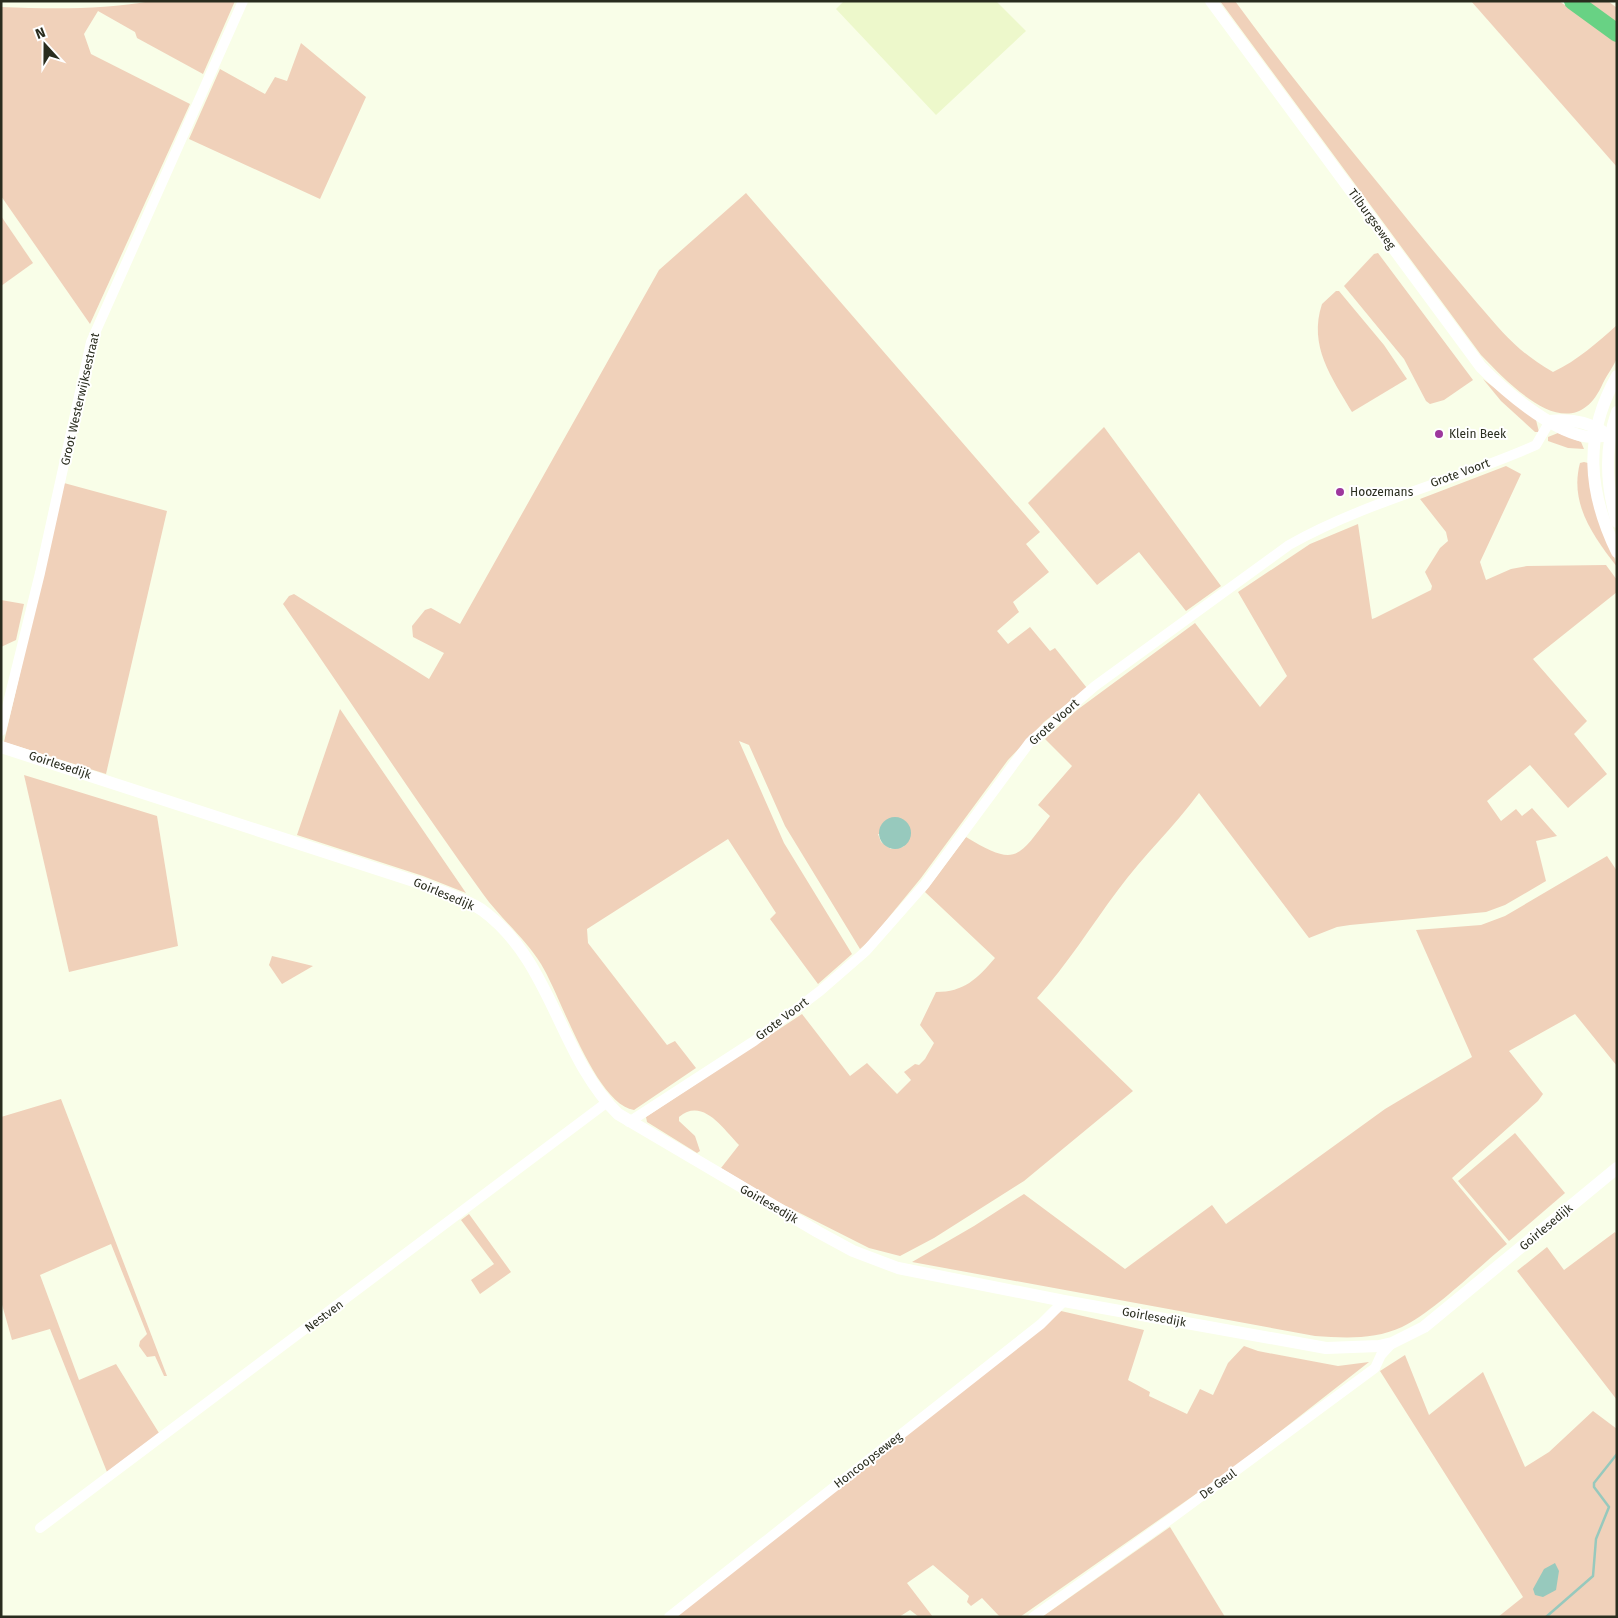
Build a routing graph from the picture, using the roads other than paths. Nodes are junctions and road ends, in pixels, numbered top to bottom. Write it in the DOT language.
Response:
graph roads {
  1 [pos="243,1"];
  2 [pos="1211,1"];
  3 [pos="1572,1"];
  4 [pos="1617,33"];
  5 [pos="1617,376"];
  6 [pos="1617,412"];
  7 [pos="1550,421"];
  8 [pos="1595,432"];
  9 [pos="1610,435"];
  10 [pos="1617,522"];
  11 [pos="1617,552"];
  12 [pos="1,731"];
  13 [pos="1,747"];
  14 [pos="606,1103"];
  15 [pos="629,1122"];
  16 [pos="1617,1168"];
  17 [pos="1064,1301"];
  18 [pos="1392,1342"];
  19 [pos="40,1528"];
  20 [pos="669,1617"];
  21 [pos="1033,1617"];
  1 -- 12 [label="street, Groot Westerwijksestraat"];
  2 -- 7 [label="street, Tilburgseweg"];
  3 -- 4 [label="highway"];
  5 -- 8 [label="street"];
  6 -- 9 [label="street"];
  7 -- 8 [label="street"];
  7 -- 15 [label="street, Grote Voort"];
  8 -- 9 [label="street"];
  8 -- 11 [label="street"];
  9 -- 10 [label="street"];
  13 -- 14 [label="street, Goirlesedijk"];
  14 -- 15 [label="street, Goirlesedijk"];
  14 -- 19 [label="street, Nestven"];
  15 -- 17 [label="street, Goirlesedijk"];
  16 -- 18 [label="street, Goirlesedijk"];
  17 -- 18 [label="street, Goirlesedijk"];
  17 -- 20 [label="street, Honcoopseweg"];
  18 -- 21 [label="street, De Geul"];
}
